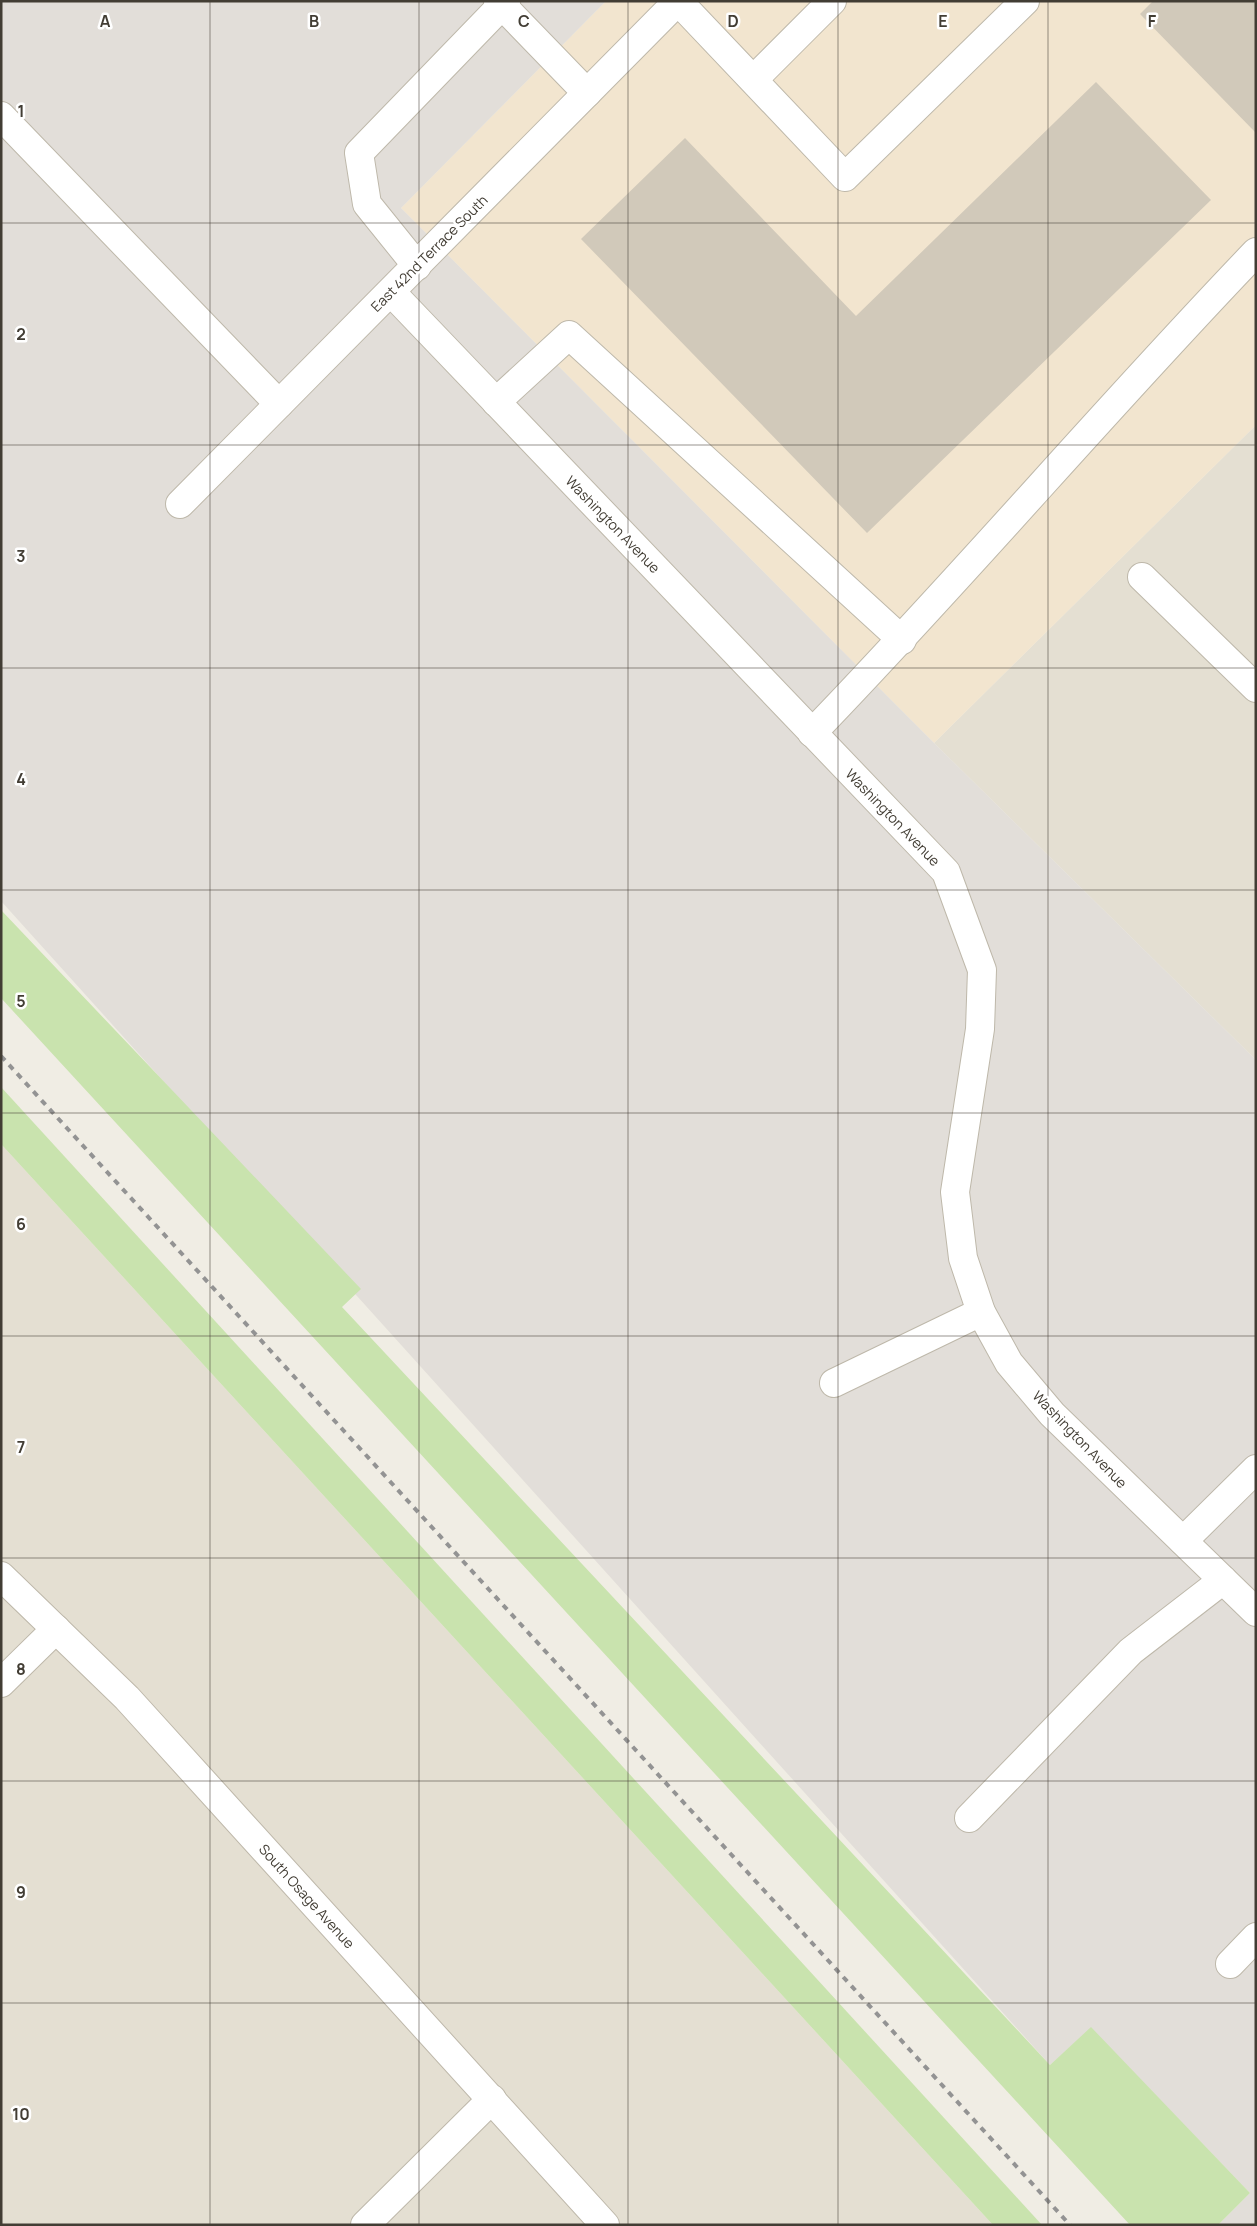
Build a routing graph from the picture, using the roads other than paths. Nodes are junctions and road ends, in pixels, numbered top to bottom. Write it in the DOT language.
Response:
graph roads {
  1 [pos="678,1"];
  2 [pos="832,1"];
  3 [pos="1025,1"];
  4 [pos="502,3"];
  5 [pos="754,79"];
  6 [pos="587,93"];
  7 [pos="1,116"];
  8 [pos="1256,252"];
  9 [pos="417,266"];
  10 [pos="391,292"];
  11 [pos="496,402"];
  12 [pos="279,404"];
  13 [pos="180,504"];
  14 [pos="1142,577"];
  15 [pos="902,640"];
  16 [pos="1256,688"];
  17 [pos="812,733"];
  18 [pos="981,1312"];
  19 [pos="834,1384"];
  20 [pos="1256,1469"];
  21 [pos="1183,1541"];
  22 [pos="1,1576"];
  23 [pos="1223,1580"];
  24 [pos="1256,1612"];
  25 [pos="56,1629"];
  26 [pos="1,1683"];
  27 [pos="969,1818"];
  28 [pos="1256,1937"];
  29 [pos="1230,1964"];
  30 [pos="492,2099"];
  31 [pos="365,2225"];
  32 [pos="605,2225"];
  1 -- 5 [label="street"];
  1 -- 6 [label="street, East 42nd Terrace South"];
  2 -- 5 [label="street"];
  3 -- 5 [label="street"];
  4 -- 6 [label="street"];
  4 -- 9 [label="street"];
  6 -- 9 [label="street, East 42nd Terrace South"];
  7 -- 12 [label="street"];
  8 -- 15 [label="street"];
  9 -- 10 [label="street, East 42nd Terrace South"];
  10 -- 11 [label="street, Washington Avenue"];
  10 -- 12 [label="street, East 42nd Terrace South"];
  11 -- 15 [label="street"];
  11 -- 17 [label="street, Washington Avenue"];
  12 -- 13 [label="street, East 42nd Terrace South"];
  14 -- 16 [label="street"];
  15 -- 17 [label="street"];
  17 -- 18 [label="street, Washington Avenue"];
  18 -- 19 [label="street"];
  18 -- 21 [label="street, Washington Avenue"];
  20 -- 21 [label="street"];
  21 -- 23 [label="street, Washington Avenue"];
  22 -- 25 [label="street, South Osage Avenue"];
  23 -- 24 [label="street, Washington Avenue"];
  23 -- 27 [label="street"];
  25 -- 26 [label="street"];
  25 -- 30 [label="street, South Osage Avenue"];
  28 -- 29 [label="street"];
  30 -- 31 [label="street"];
  30 -- 32 [label="street, South Osage Avenue"];
}
